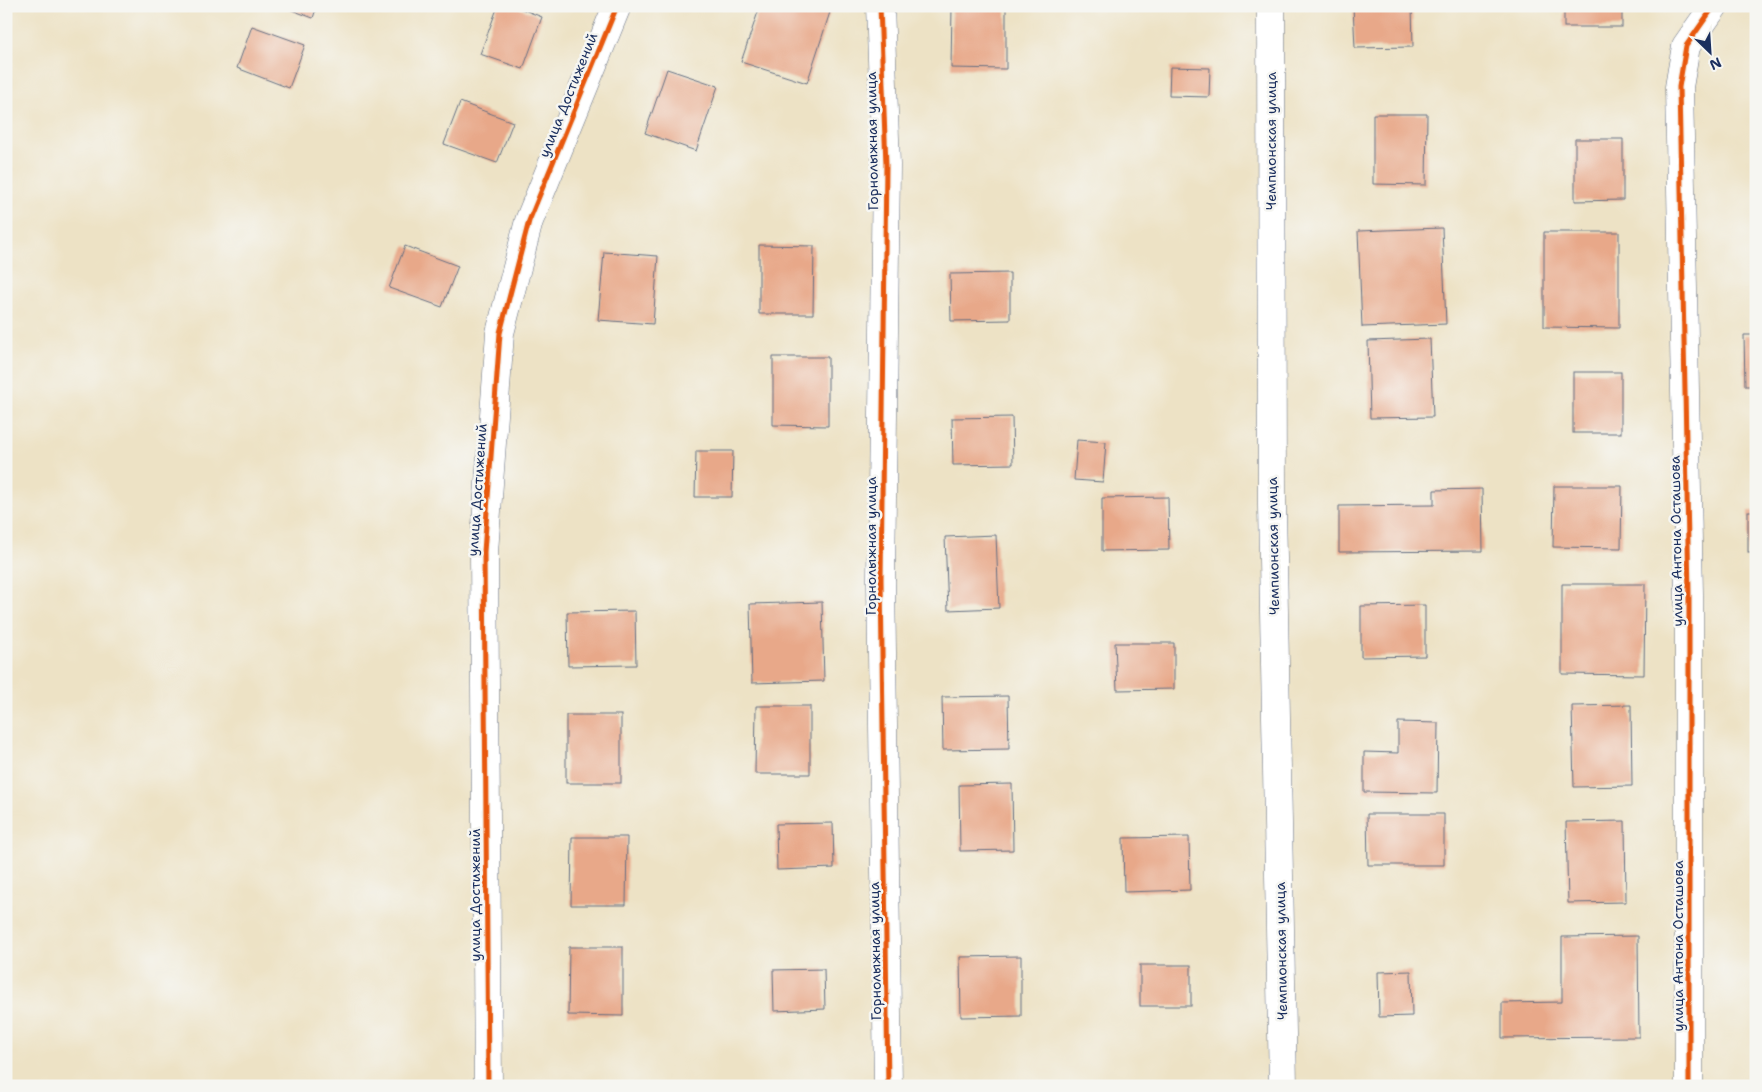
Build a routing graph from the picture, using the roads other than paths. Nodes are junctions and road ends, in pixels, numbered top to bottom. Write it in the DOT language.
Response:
graph roads {
  1 [pos="617,6"];
  2 [pos="880,6"];
  3 [pos="1271,6"];
  4 [pos="1714,6"];
  5 [pos="488,1086"];
  6 [pos="888,1086"];
  7 [pos="1284,1086"];
  8 [pos="1689,1086"];
  1 -- 5 [label="street, улица Достижений"];
  2 -- 6 [label="street, Горнолыжная улица"];
  3 -- 7 [label="street, Чемпионская улица"];
  4 -- 8 [label="street, улица Антона Осташова"];
}
